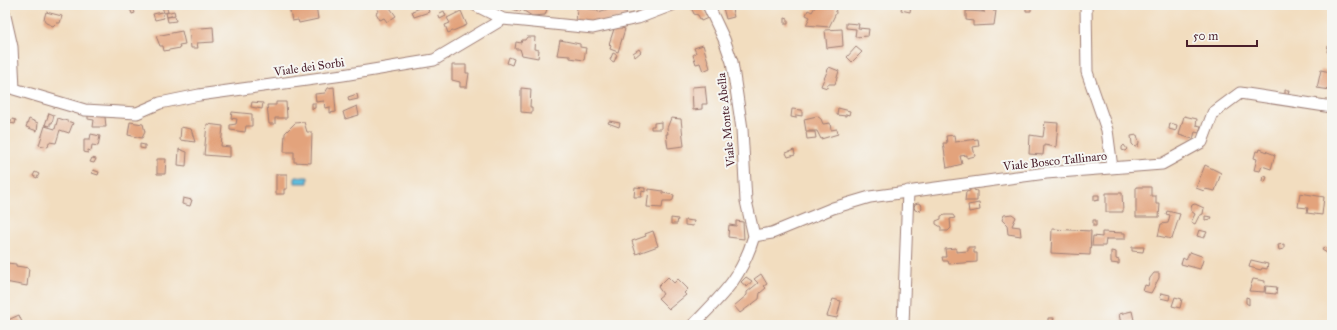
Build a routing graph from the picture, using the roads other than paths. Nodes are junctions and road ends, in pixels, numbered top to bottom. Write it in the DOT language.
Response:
graph roads {
  1 [pos="475,5"];
  2 [pos="672,5"];
  3 [pos="708,5"];
  4 [pos="1086,5"];
  5 [pos="5,16"];
  6 [pos="503,19"];
  7 [pos="1332,107"];
  8 [pos="1112,168"];
  9 [pos="908,190"];
  10 [pos="754,236"];
  11 [pos="693,325"];
  12 [pos="903,325"];
  1 -- 6 [label="street"];
  2 -- 6 [label="street"];
  3 -- 10 [label="street, Viale Monte Abella"];
  4 -- 8 [label="street"];
  5 -- 6 [label="street, Viale dei Sorbi"];
  7 -- 8 [label="street, Viale Bosco Tallinaro"];
  8 -- 9 [label="street, Viale Bosco Tallinaro"];
  9 -- 10 [label="street, Viale Bosco Tallinaro"];
  9 -- 12 [label="street"];
  10 -- 11 [label="street"];
}
